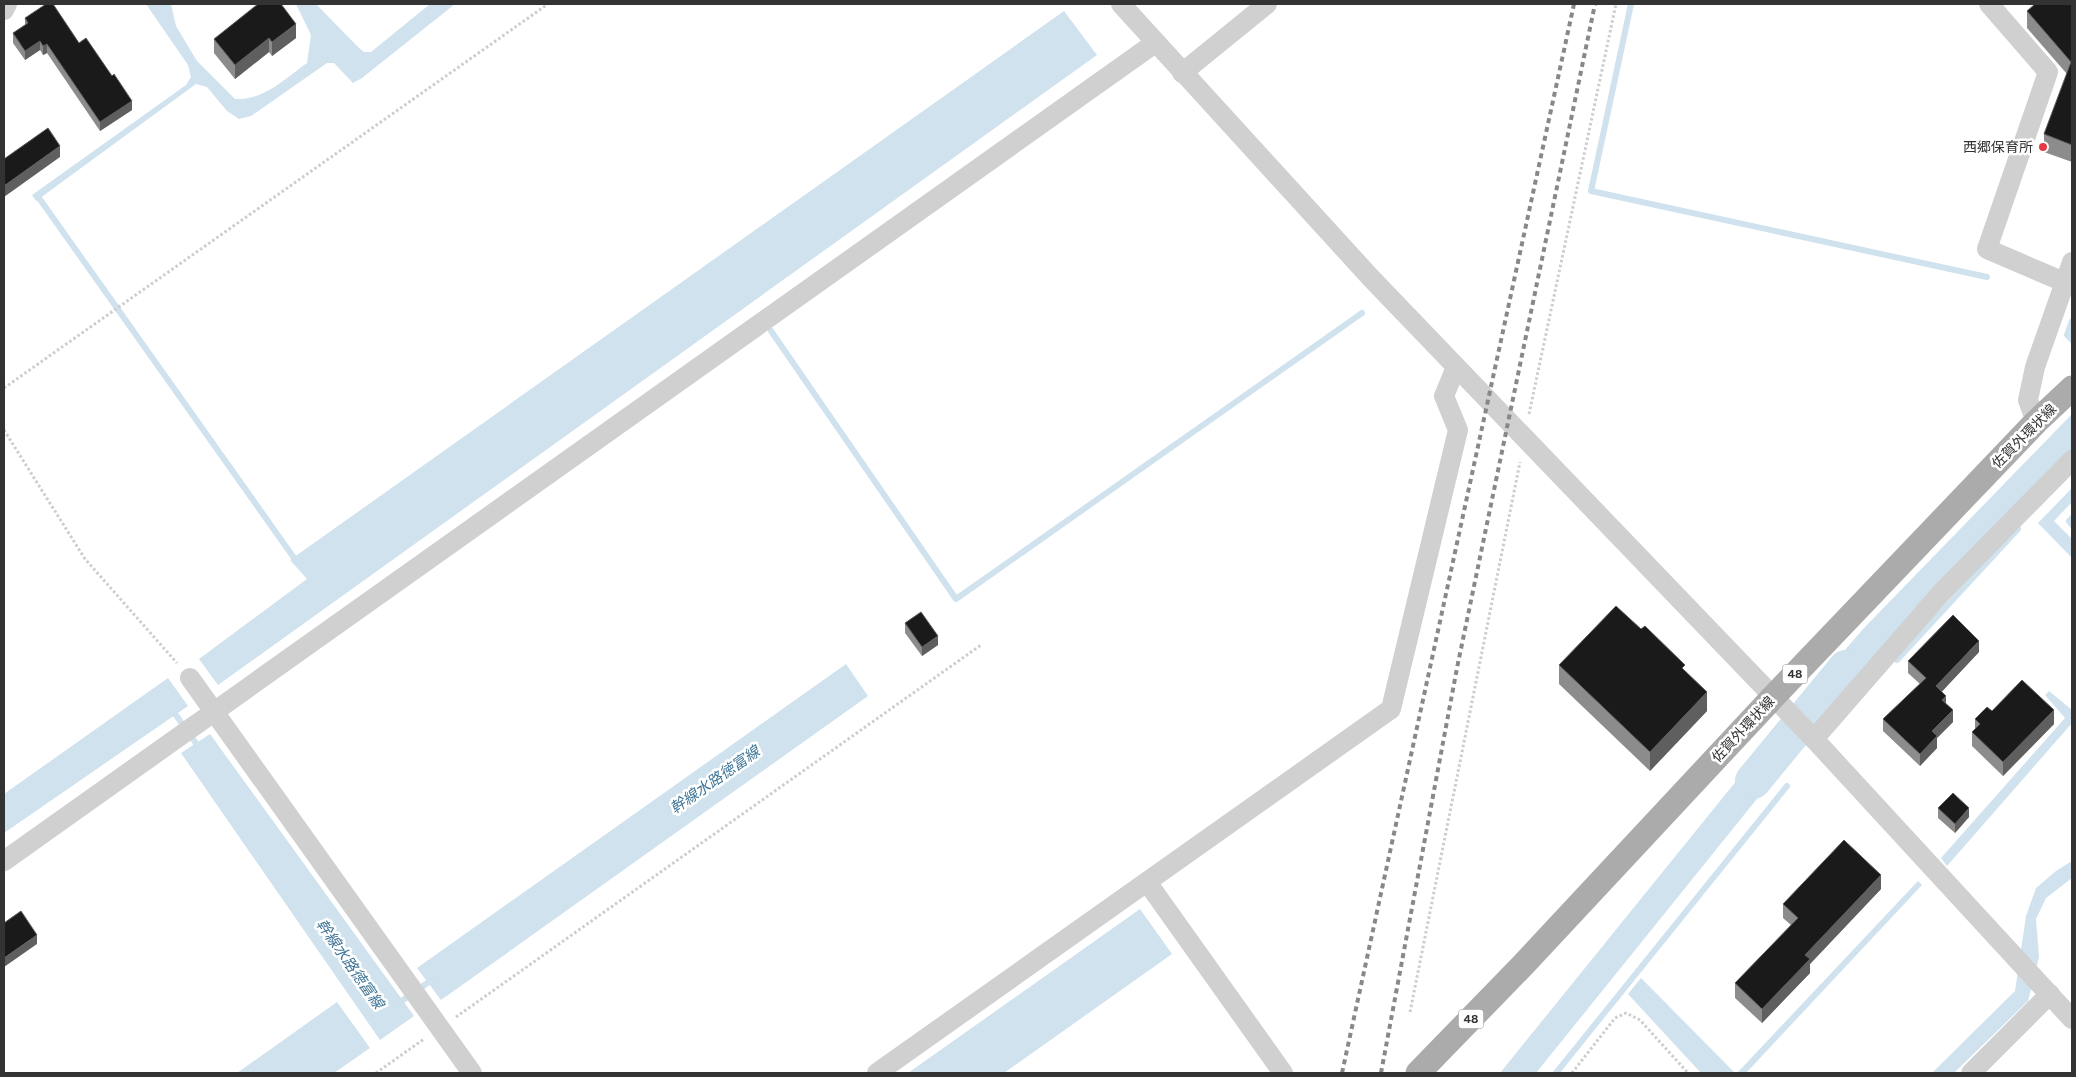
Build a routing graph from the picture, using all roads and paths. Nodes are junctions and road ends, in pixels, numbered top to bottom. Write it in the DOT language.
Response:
graph roads {
  1 [pos="7,4"];
  2 [pos="548,4"];
  3 [pos="1121,4"];
  4 [pos="1267,4"];
  5 [pos="1616,4"];
  6 [pos="1989,4"];
  7 [pos="4,10"];
  8 [pos="1154,42"];
  9 [pos="1182,73"];
  10 [pos="2072,262"];
  11 [pos="2064,282"];
  12 [pos="1456,366"];
  13 [pos="4,388"];
  14 [pos="2072,388"];
  15 [pos="2036,422"];
  16 [pos="4,430"];
  17 [pos="1524,438"];
  18 [pos="2072,460"];
  19 [pos="980,644"];
  20 [pos="195,686"];
  21 [pos="1781,704"];
  22 [pos="214,712"];
  23 [pos="1814,739"];
  24 [pos="4,861"];
  25 [pos="1147,882"];
  26 [pos="2044,988"];
  27 [pos="1410,1012"];
  28 [pos="2072,1019"];
  29 [pos="440,1028"];
  30 [pos="376,1073"];
  31 [pos="472,1073"];
  32 [pos="877,1073"];
  33 [pos="1283,1073"];
  34 [pos="1418,1073"];
  35 [pos="1572,1073"];
  36 [pos="1688,1073"];
  37 [pos="1971,1073"];
  1 -- 7 [label="street"];
  2 -- 13 [label="path"];
  3 -- 8 [label="street"];
  4 -- 9 [label="street"];
  5 -- 17 [label="path"];
  6 -- 11 [label="street"];
  8 -- 9 [label="street"];
  8 -- 22 [label="street"];
  9 -- 12 [label="street"];
  10 -- 11 [label="street"];
  11 -- 15 [label="street"];
  12 -- 17 [label="street"];
  12 -- 25 [label="street"];
  14 -- 15 [label="main road, 佐賀外環状線 / 48"];
  15 -- 21 [label="main road, 佐賀外環状線 / 48"];
  16 -- 20 [label="path"];
  17 -- 21 [label="street"];
  17 -- 27 [label="path"];
  18 -- 23 [label="street"];
  19 -- 29 [label="path"];
  20 -- 22 [label="street"];
  21 -- 23 [label="street"];
  21 -- 34 [label="main road, 佐賀外環状線 / 48"];
  22 -- 24 [label="street"];
  22 -- 29 [label="street"];
  23 -- 26 [label="street"];
  25 -- 32 [label="street"];
  25 -- 33 [label="street"];
  26 -- 28 [label="street"];
  26 -- 37 [label="street"];
  29 -- 30 [label="path"];
  29 -- 31 [label="street"];
  35 -- 36 [label="path"];
}
